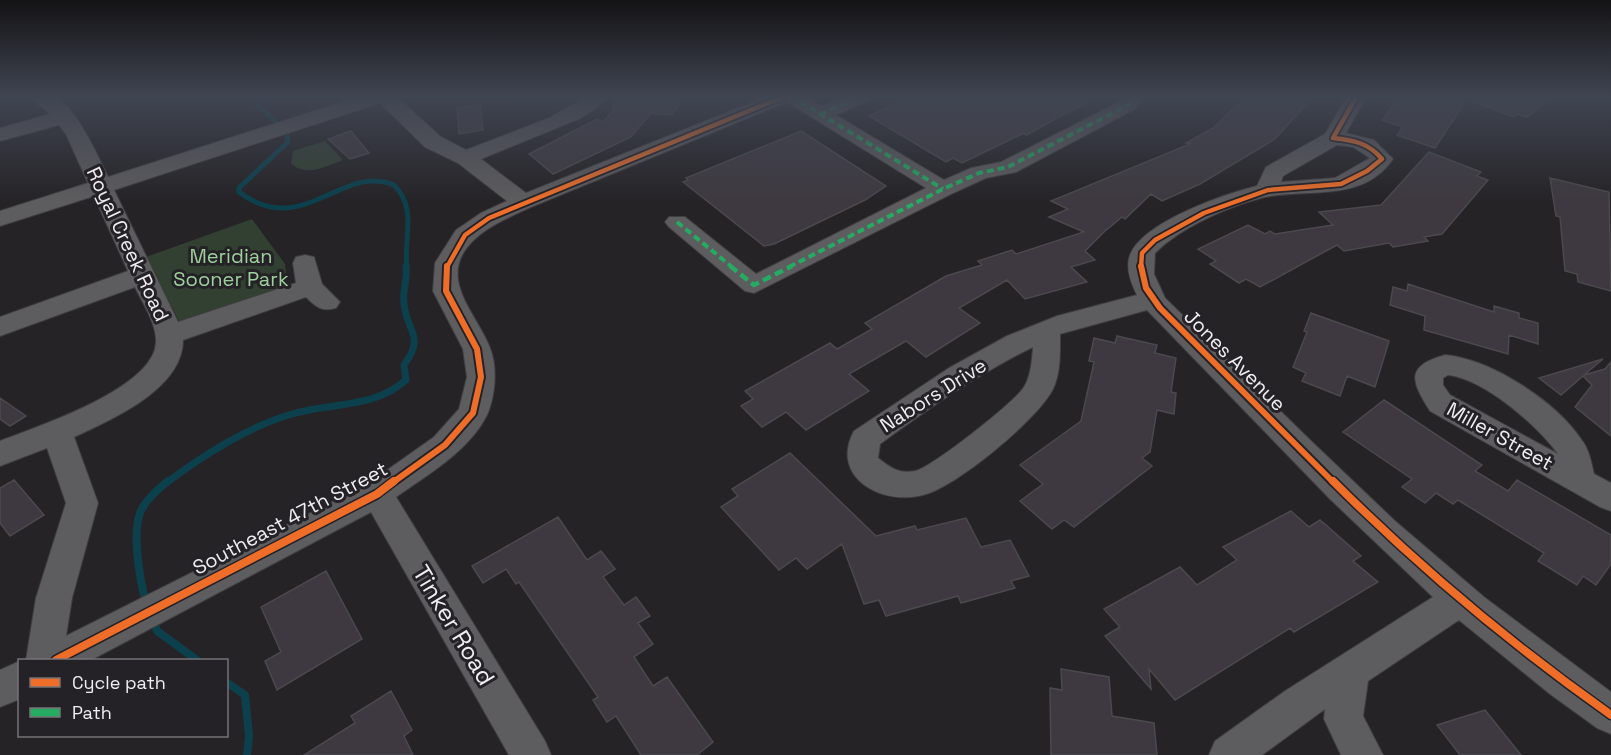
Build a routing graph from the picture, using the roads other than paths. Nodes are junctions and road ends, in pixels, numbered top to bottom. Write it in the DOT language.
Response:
graph roads {
  1 [pos="75,131"];
  2 [pos="273,131"];
  3 [pos="422,131"];
  4 [pos="529,131"];
  5 [pos="698,131"];
  6 [pos="848,131"];
  7 [pos="1077,131"];
  8 [pos="1337,131"];
  9 [pos="1333,138"];
  10 [pos="466,158"];
  11 [pos="101,186"];
  12 [pos="943,189"];
  13 [pos="1266,190"];
  14 [pos="523,202"];
  15 [pos="0,219"];
  16 [pos="677,222"];
  17 [pos="143,275"];
  18 [pos="314,284"];
  19 [pos="1152,300"];
  20 [pos="0,327"];
  21 [pos="1047,330"];
  22 [pos="170,335"];
  23 [pos="56,430"];
  24 [pos="0,454"];
  25 [pos="1580,479"];
  26 [pos="377,494"];
  27 [pos="1611,498"];
  28 [pos="1458,600"];
  29 [pos="44,659"];
  30 [pos="58,659"];
  31 [pos="1350,671"];
  32 [pos="18,681"];
  33 [pos="0,689"];
  34 [pos="1611,715"];
  35 [pos="531,755"];
  36 [pos="1229,755"];
  37 [pos="1363,755"];
  1 -- 11 [label="street, Royal Creek Road"];
  2 -- 11 [label="street"];
  3 -- 10 [label="street"];
  4 -- 10 [label="street"];
  5 -- 14 [label="street"];
  6 -- 12 [label="street"];
  7 -- 12 [label="street"];
  8 -- 9 [label="street"];
  9 -- 13 [label="street"];
  9 -- 13 [label="street, Jones Avenue"];
  10 -- 14 [label="street"];
  11 -- 15 [label="street"];
  11 -- 17 [label="street, Royal Creek Road"];
  12 -- 16 [label="street"];
  13 -- 19 [label="street, Jones Avenue"];
  14 -- 26 [label="street, Southeast 47th Street"];
  17 -- 20 [label="street"];
  17 -- 22 [label="street, Royal Creek Road"];
  18 -- 22 [label="street"];
  19 -- 21 [label="street, Nabors Drive"];
  19 -- 28 [label="street, Jones Avenue"];
  21 -- 21 [label="street, Nabors Drive"];
  22 -- 23 [label="street, Royal Creek Road"];
  23 -- 24 [label="street"];
  23 -- 29 [label="street"];
  25 -- 25 [label="street, Miller Street"];
  25 -- 27 [label="street, Miller Street"];
  26 -- 30 [label="street, Southeast 47th Street"];
  26 -- 35 [label="street, Tinker Road"];
  28 -- 31 [label="street"];
  28 -- 34 [label="street, Jones Avenue"];
  31 -- 36 [label="street"];
  31 -- 37 [label="street"];
  32 -- 33 [label="street"];
}
